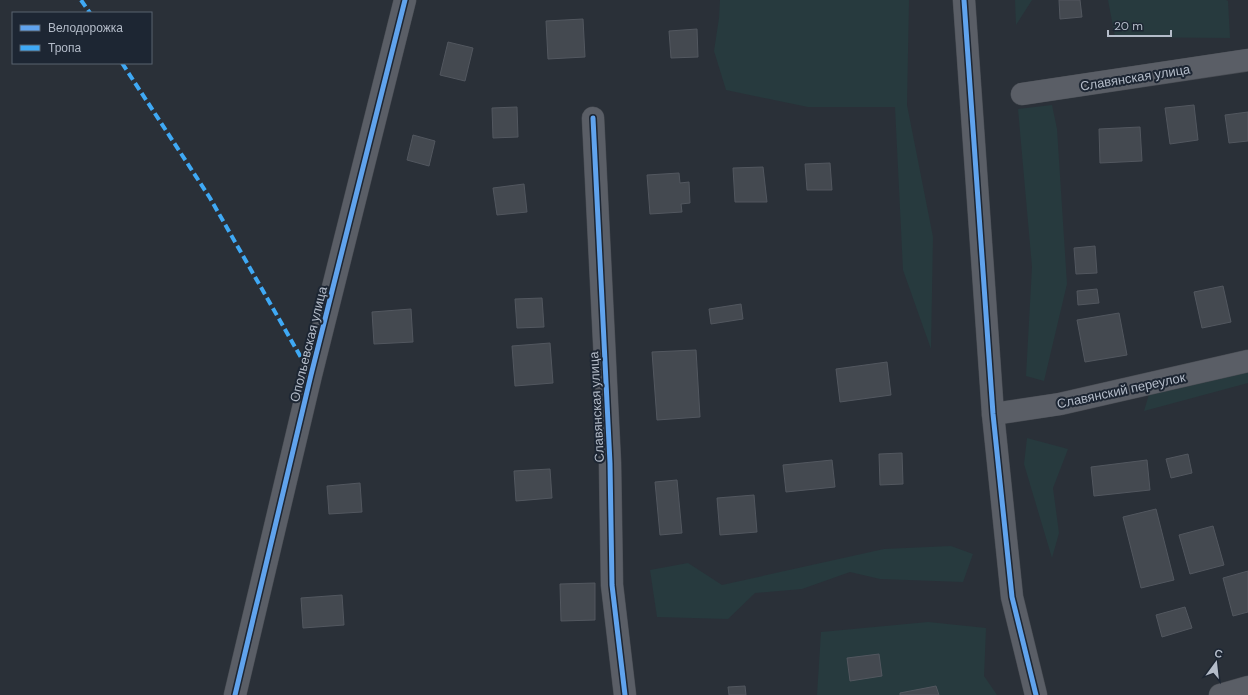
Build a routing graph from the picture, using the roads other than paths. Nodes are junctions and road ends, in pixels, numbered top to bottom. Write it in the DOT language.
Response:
graph roads {
  1 [pos="405,0"];
  2 [pos="964,0"];
  3 [pos="1248,60"];
  4 [pos="1022,94"];
  5 [pos="593,118"];
  6 [pos="1248,362"];
  7 [pos="993,414"];
  8 [pos="1248,687"];
  9 [pos="235,695"];
  10 [pos="625,695"];
  11 [pos="1036,695"];
  12 [pos="1220,695"];
  1 -- 9 [label="street, Опольевская улица"];
  2 -- 7 [label="street"];
  3 -- 4 [label="street, Славянская улица"];
  5 -- 10 [label="street, Славянская улица"];
  6 -- 7 [label="street, Славянский переулок"];
  7 -- 11 [label="street"];
  8 -- 12 [label="street"];
}
